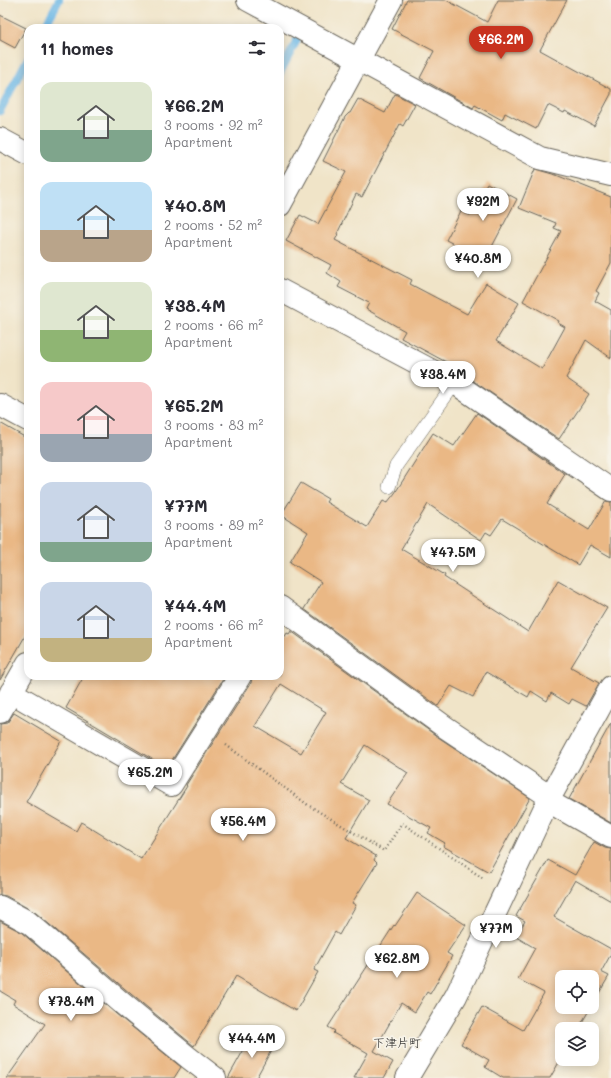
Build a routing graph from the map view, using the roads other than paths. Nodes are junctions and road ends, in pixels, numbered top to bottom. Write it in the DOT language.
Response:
graph roads {
  1 [pos="248,0"];
  2 [pos="391,0"];
  3 [pos="359,59"];
  4 [pos="0,139"];
  5 [pos="24,152"];
  6 [pos="611,175"];
  7 [pos="284,198"];
  8 [pos="284,292"];
  9 [pos="455,383"];
  10 [pos="0,405"];
  11 [pos="24,418"];
  12 [pos="389,487"];
  13 [pos="611,490"];
  14 [pos="284,612"];
  15 [pos="24,670"];
  16 [pos="237,680"];
  17 [pos="611,687"];
  18 [pos="11,692"];
  19 [pos="0,712"];
  20 [pos="549,799"];
  21 [pos="611,837"];
  22 [pos="0,907"];
  23 [pos="215,1078"];
  24 [pos="407,1078"];
  1 -- 3 [label="street"];
  2 -- 3 [label="street"];
  3 -- 6 [label="street"];
  3 -- 7 [label="street"];
  4 -- 5 [label="street"];
  8 -- 9 [label="street"];
  9 -- 12 [label="lane"];
  9 -- 13 [label="street"];
  10 -- 11 [label="street"];
  14 -- 20 [label="street"];
  15 -- 18 [label="street"];
  16 -- 18 [label="street"];
  17 -- 20 [label="street"];
  18 -- 19 [label="street"];
  20 -- 21 [label="street"];
  20 -- 24 [label="street"];
  22 -- 23 [label="street"];
}
